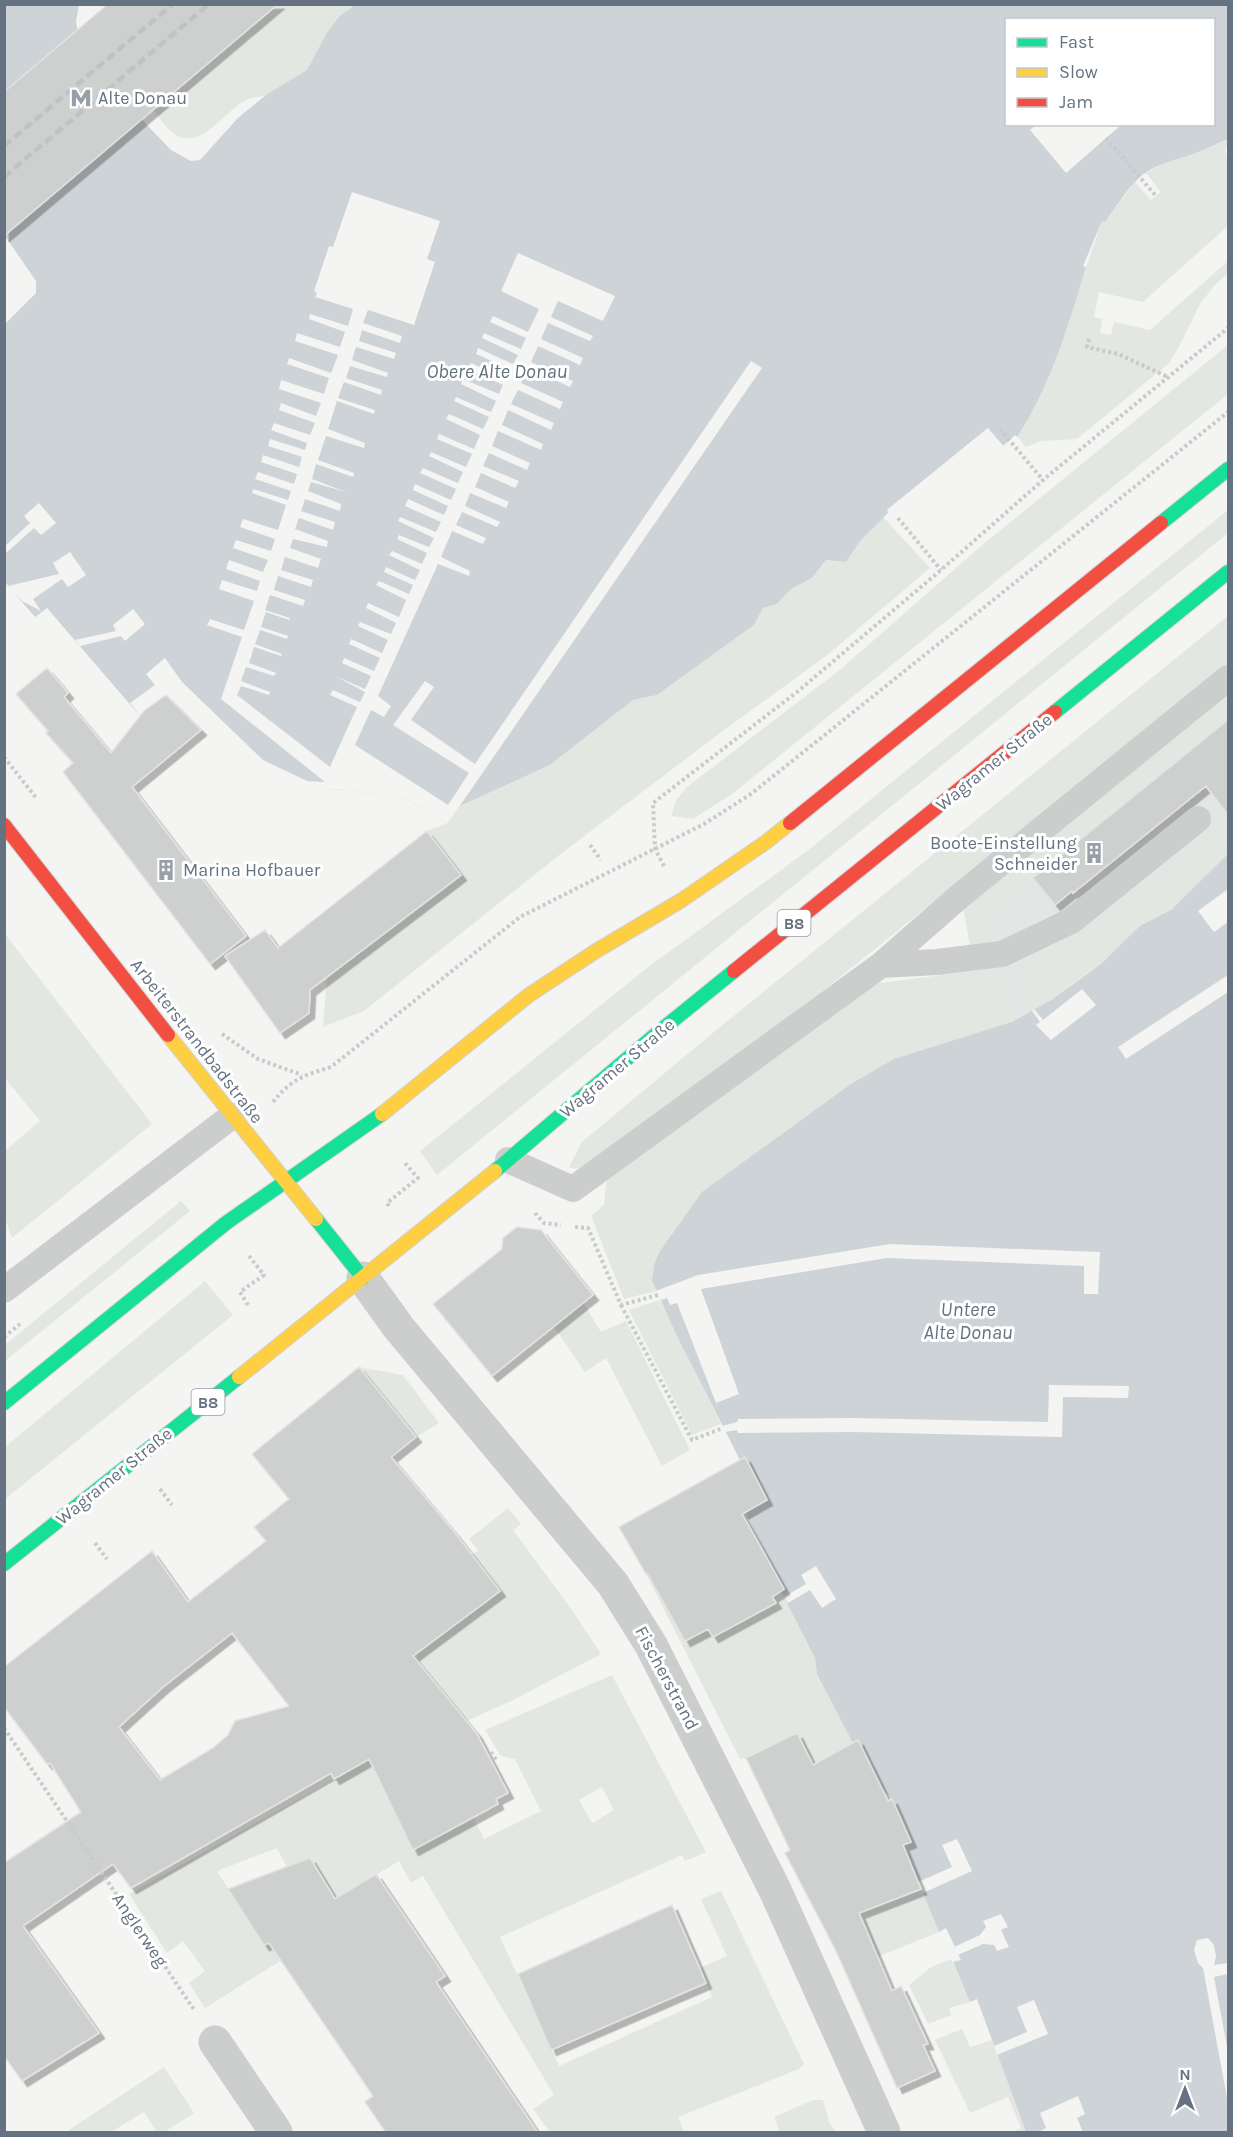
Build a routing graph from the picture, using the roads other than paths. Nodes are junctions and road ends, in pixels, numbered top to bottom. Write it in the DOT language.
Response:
graph roads {
  1 [pos="1228,470"];
  2 [pos="1228,572"];
  3 [pos="1228,678"];
  4 [pos="1198,819"];
  5 [pos="4,825"];
  6 [pos="881,965"];
  7 [pos="232,1116"];
  8 [pos="508,1160"];
  9 [pos="285,1181"];
  10 [pos="363,1278"];
  11 [pos="4,1290"];
  12 [pos="4,1403"];
  13 [pos="4,1564"];
  14 [pos="215,2042"];
  15 [pos="276,2133"];
  16 [pos="884,2133"];
  1 -- 9 [label="main road"];
  2 -- 8 [label="main road, Wagramer Straße / B8"];
  3 -- 6 [label="lane"];
  4 -- 6 [label="lane"];
  5 -- 7 [label="main road, Arbeiterstrandbadstraße"];
  6 -- 8 [label="lane"];
  7 -- 9 [label="main road, Arbeiterstrandbadstraße"];
  7 -- 11 [label="lane"];
  8 -- 10 [label="main road, Wagramer Straße / B8"];
  9 -- 10 [label="main road, Arbeiterstrandbadstraße"];
  9 -- 12 [label="main road"];
  10 -- 13 [label="main road, Wagramer Straße / B8"];
  10 -- 16 [label="street, Fischerstrand"];
  14 -- 15 [label="street"];
}
